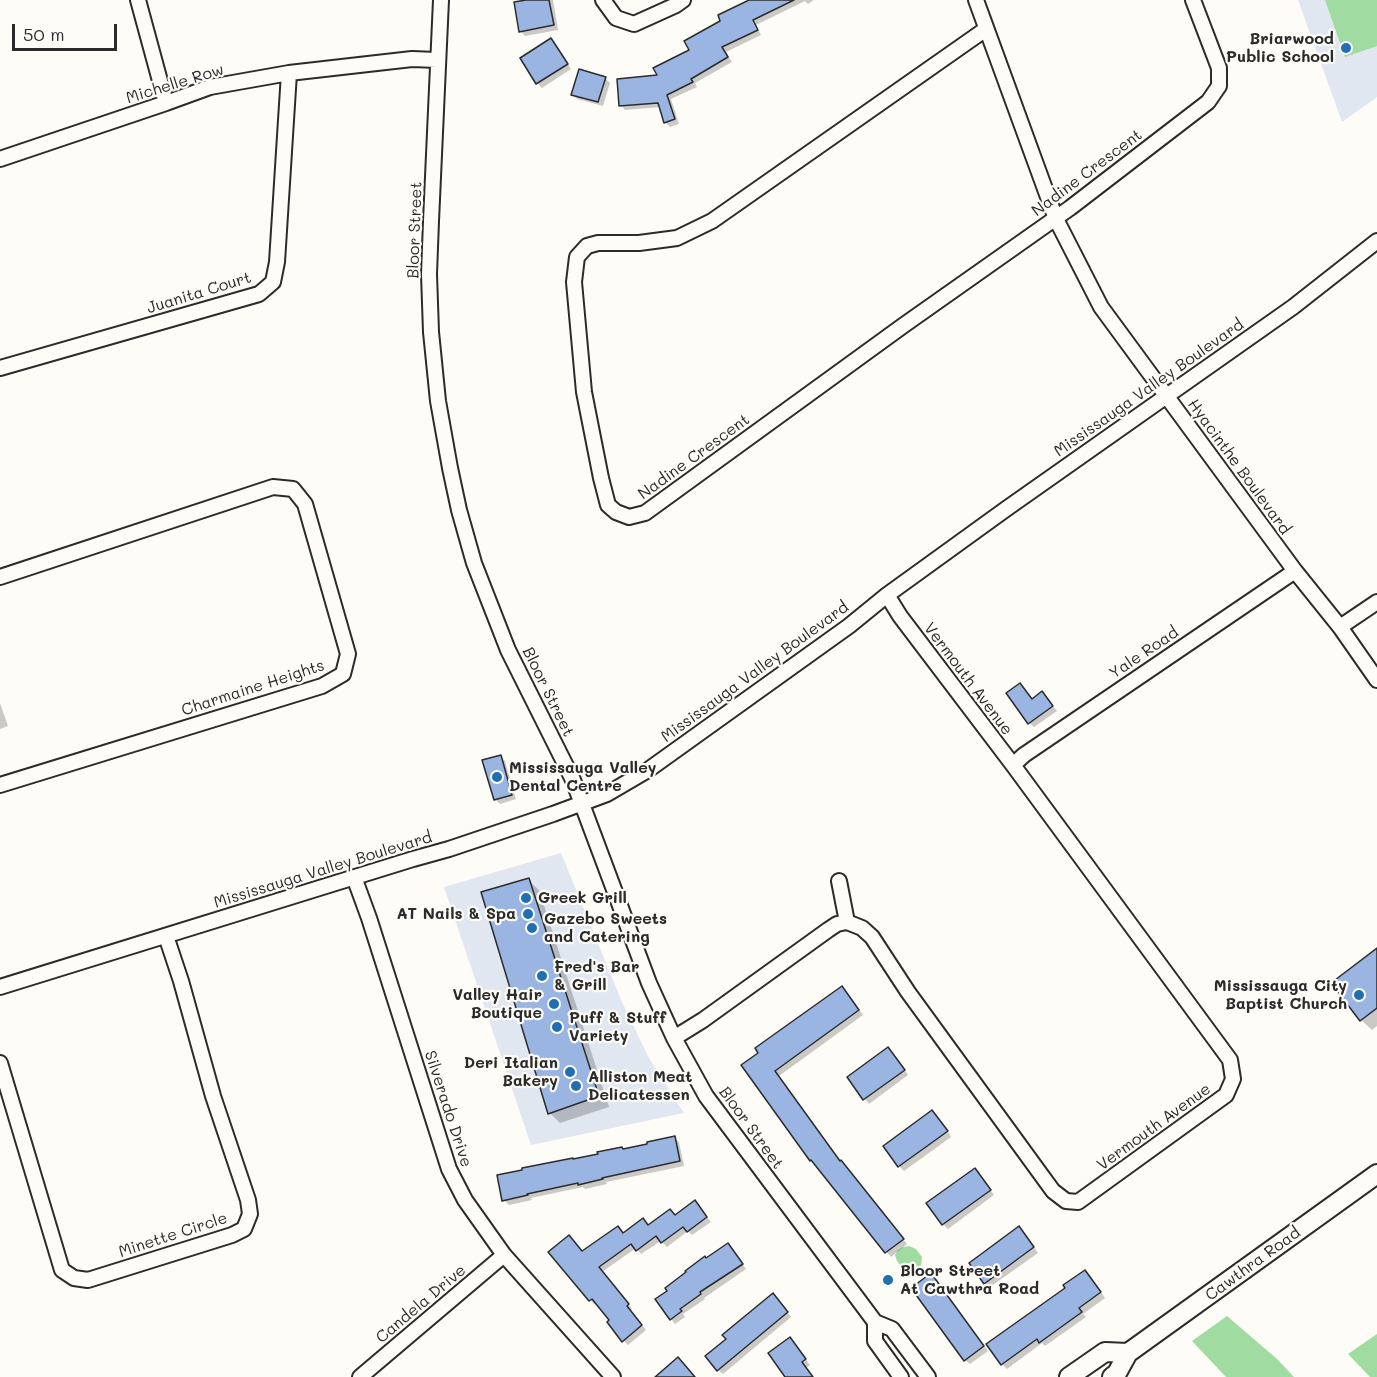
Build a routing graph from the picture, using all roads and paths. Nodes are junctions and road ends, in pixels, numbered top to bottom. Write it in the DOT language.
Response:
graph roads {
  1 [pos="138,0"];
  2 [pos="441,0"];
  3 [pos="603,0"];
  4 [pos="683,0"];
  5 [pos="976,0"];
  6 [pos="1193,0"];
  7 [pos="986,29"];
  8 [pos="437,60"];
  9 [pos="289,73"];
  10 [pos="166,104"];
  11 [pos="0,159"];
  12 [pos="1056,219"];
  13 [pos="1377,241"];
  14 [pos="0,368"];
  15 [pos="1166,396"];
  16 [pos="1295,571"];
  17 [pos="0,577"];
  18 [pos="887,595"];
  19 [pos="1377,602"];
  20 [pos="1340,627"];
  21 [pos="1377,680"];
  22 [pos="1013,765"];
  23 [pos="0,785"];
  24 [pos="582,804"];
  25 [pos="354,877"];
  26 [pos="839,881"];
  27 [pos="847,922"];
  28 [pos="166,936"];
  29 [pos="0,987"];
  30 [pos="674,1038"];
  31 [pos="0,1063"];
  32 [pos="1377,1174"];
  33 [pos="504,1255"];
  34 [pos="875,1322"];
  35 [pos="1128,1353"];
  36 [pos="360,1377"];
  37 [pos="613,1377"];
  38 [pos="901,1377"];
  39 [pos="928,1377"];
  40 [pos="1069,1377"];
  41 [pos="1112,1377"];
  1 -- 10 [label="street"];
  2 -- 8 [label="street, Bloor Street"];
  3 -- 4 [label="street"];
  5 -- 7 [label="street, Hyacinthe Boulevard"];
  6 -- 12 [label="street, Nadine Crescent"];
  7 -- 12 [label="street, Hyacinthe Boulevard"];
  7 -- 12 [label="street, Nadine Crescent"];
  8 -- 9 [label="street, Michelle Row"];
  8 -- 24 [label="street, Bloor Street"];
  9 -- 10 [label="street, Michelle Row"];
  9 -- 14 [label="street, Juanita Court"];
  10 -- 11 [label="street, Michelle Row"];
  12 -- 15 [label="street, Hyacinthe Boulevard"];
  13 -- 15 [label="street, Mississauga Valley Boulevard"];
  15 -- 16 [label="street, Hyacinthe Boulevard"];
  15 -- 18 [label="street, Mississauga Valley Boulevard"];
  16 -- 20 [label="street, Hyacinthe Boulevard"];
  16 -- 22 [label="street, Yale Road"];
  17 -- 23 [label="street, Charmaine Heights"];
  18 -- 22 [label="street, Vermouth Avenue"];
  18 -- 24 [label="street, Mississauga Valley Boulevard"];
  19 -- 20 [label="street"];
  20 -- 21 [label="street, Hyacinthe Boulevard"];
  22 -- 27 [label="street, Vermouth Avenue"];
  24 -- 25 [label="street, Mississauga Valley Boulevard"];
  24 -- 30 [label="street, Bloor Street"];
  25 -- 28 [label="street, Mississauga Valley Boulevard"];
  25 -- 33 [label="street, Silverado Drive"];
  26 -- 27 [label="street"];
  27 -- 30 [label="street"];
  28 -- 29 [label="street, Mississauga Valley Boulevard"];
  28 -- 31 [label="street, Minette Circle"];
  30 -- 34 [label="street, Bloor Street"];
  32 -- 35 [label="main road, Cawthra Road"];
  33 -- 36 [label="street, Candela Drive"];
  33 -- 37 [label="street, Silverado Drive"];
  34 -- 38 [label="street, Bloor Street"];
  34 -- 39 [label="street, Bloor Street"];
  35 -- 40 [label="main road, Cawthra Road"];
  35 -- 41 [label="main road, Cawthra Road"];
}
